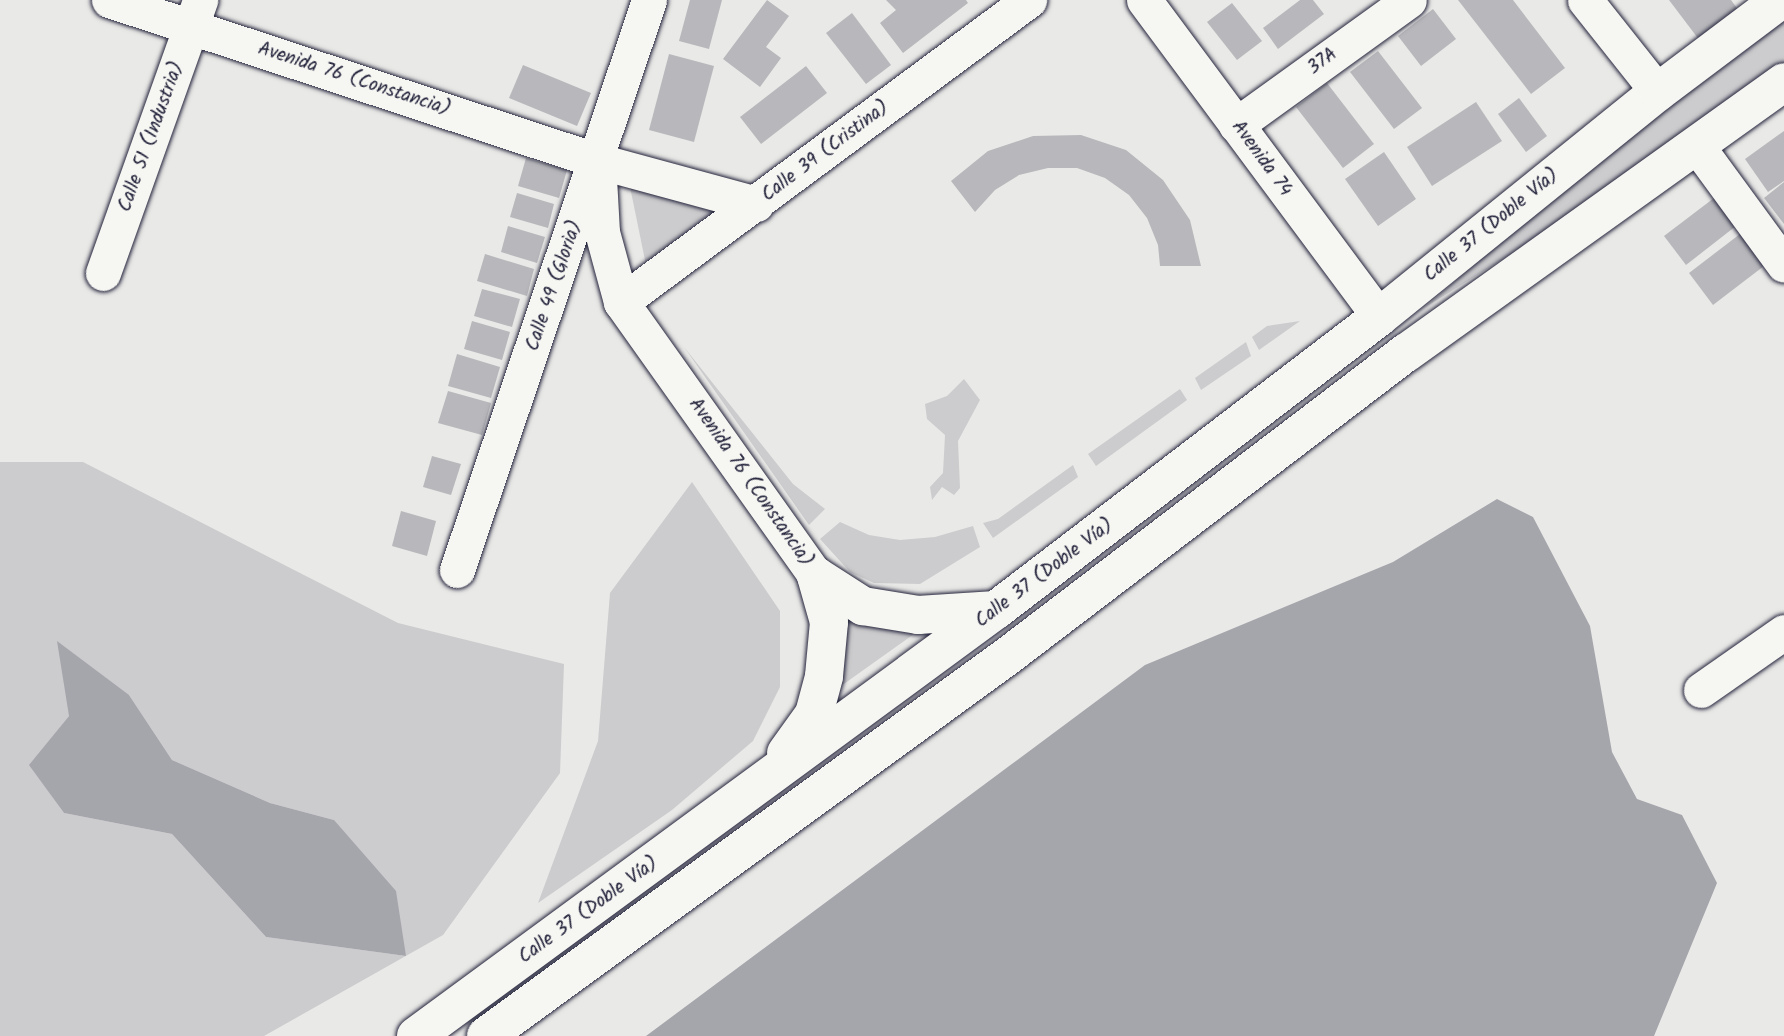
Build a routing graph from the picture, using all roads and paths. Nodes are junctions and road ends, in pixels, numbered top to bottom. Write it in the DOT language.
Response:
graph roads {
  1 [pos="109,0"];
  2 [pos="649,0"];
  3 [pos="1029,0"];
  4 [pos="1144,0"];
  5 [pos="1409,0"];
  6 [pos="1585,0"];
  7 [pos="1780,0"];
  8 [pos="196,14"];
  9 [pos="1784,82"];
  10 [pos="1658,92"];
  11 [pos="1236,125"];
  12 [pos="1697,146"];
  13 [pos="598,161"];
  14 [pos="756,204"];
  15 [pos="1784,265"];
  16 [pos="103,273"];
  17 [pos="621,302"];
  18 [pos="1379,317"];
  19 [pos="457,570"];
  20 [pos="816,576"];
  21 [pos="996,610"];
  22 [pos="1784,632"];
  23 [pos="1701,690"];
  24 [pos="769,778"];
  25 [pos="416,1036"];
  26 [pos="486,1036"];
  1 -- 8 [label="street, Avenida 76 (Constancia)"];
  2 -- 13 [label="street, Calle 49 (Gloria)"];
  3 -- 14 [label="street, Calle 39 (Cristina)"];
  4 -- 11 [label="street, Avenida 74"];
  5 -- 11 [label="street, 37A"];
  6 -- 10 [label="street"];
  7 -- 10 [label="main road, Calle 37 (Doble Vía)"];
  8 -- 13 [label="street, Avenida 76 (Constancia)"];
  8 -- 16 [label="street, Calle 51 (Industria)"];
  9 -- 12 [label="main road, Calle 37 (Doble Vía)"];
  10 -- 18 [label="main road, Calle 37 (Doble Vía)"];
  11 -- 18 [label="street, Avenida 74"];
  12 -- 15 [label="street"];
  12 -- 26 [label="main road, Calle 37 (Doble Vía)"];
  13 -- 14 [label="street, Avenida 76 (Constancia)"];
  13 -- 17 [label="street, Avenida 76 (Constancia)"];
  13 -- 19 [label="street, Calle 49 (Gloria)"];
  14 -- 17 [label="street, Calle 39 (Cristina)"];
  17 -- 20 [label="street, Avenida 76 (Constancia)"];
  18 -- 21 [label="main road, Calle 37 (Doble Vía)"];
  20 -- 21 [label="main road"];
  20 -- 24 [label="main road"];
  21 -- 24 [label="main road, Calle 37 (Doble Vía)"];
  22 -- 23 [label="street"];
  24 -- 25 [label="main road, Calle 37 (Doble Vía)"];
}
